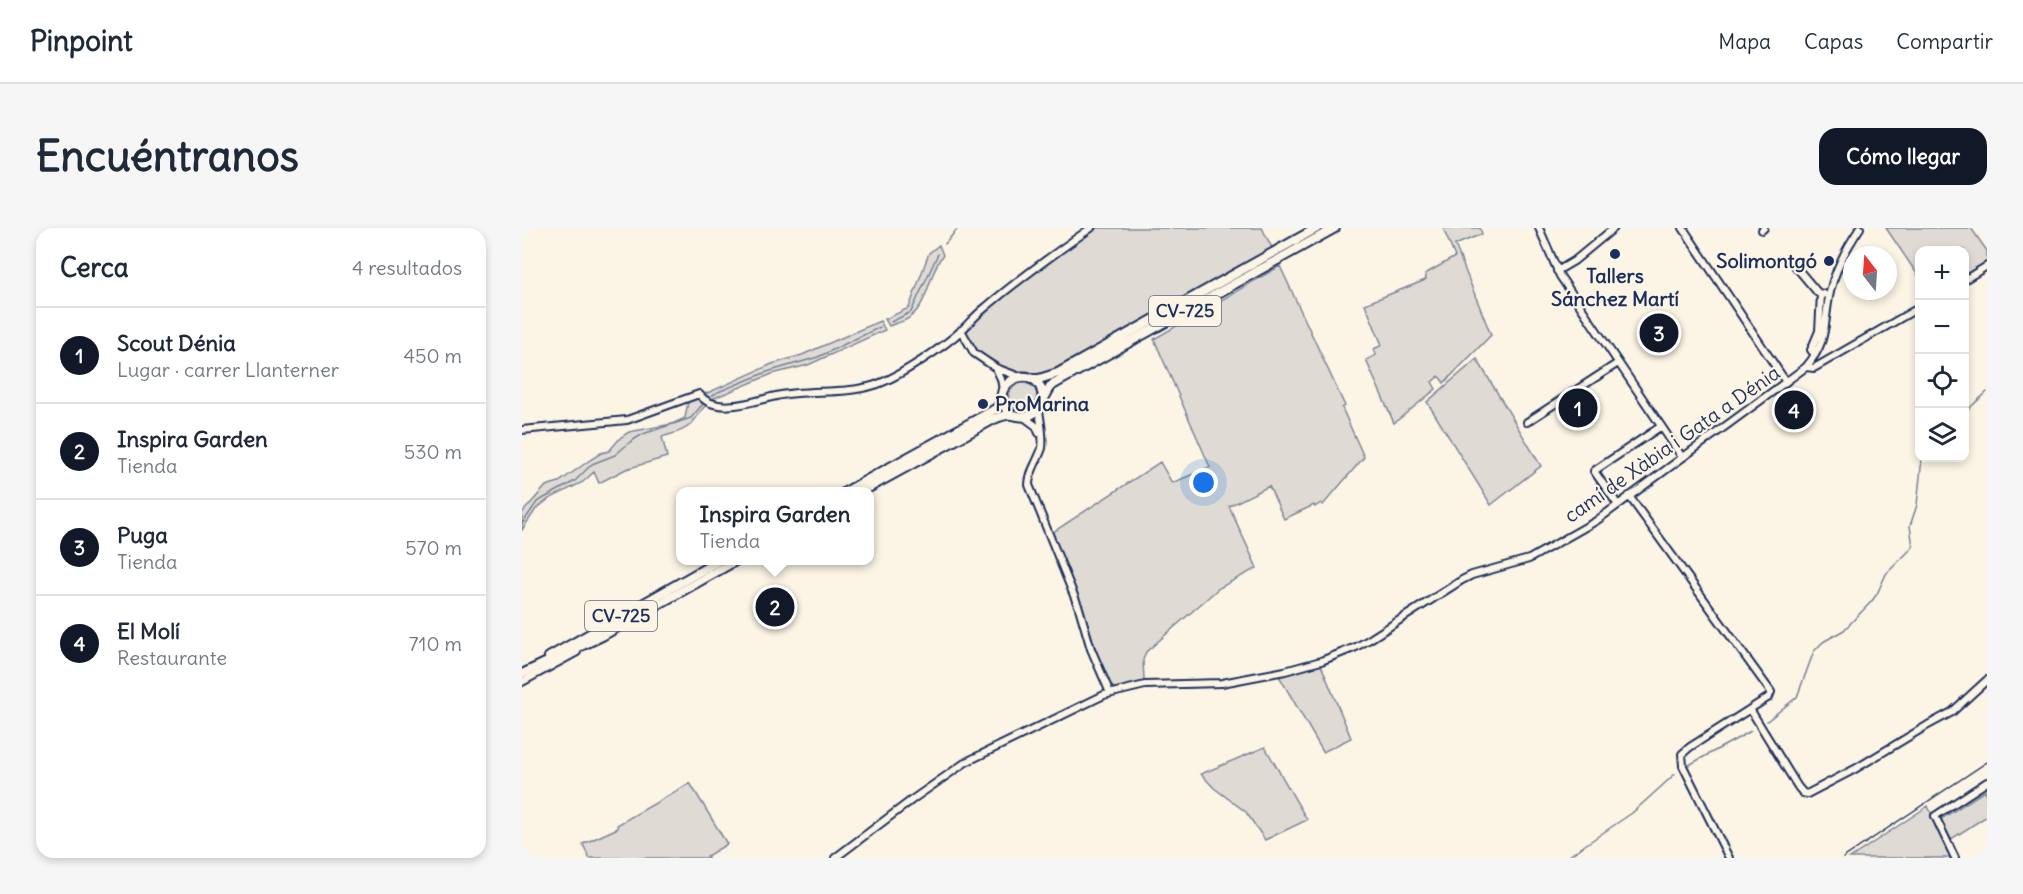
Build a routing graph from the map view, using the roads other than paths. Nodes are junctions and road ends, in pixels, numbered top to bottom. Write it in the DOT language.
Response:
graph roads {
  1 [pos="1091,228"];
  2 [pos="1317,228"];
  3 [pos="1335,228"];
  4 [pos="1539,228"];
  5 [pos="1614,228"];
  6 [pos="1683,228"];
  7 [pos="1860,228"];
  8 [pos="1791,261"];
  9 [pos="1987,266"];
  10 [pos="1557,272"];
  11 [pos="1969,277"];
  12 [pos="1821,294"];
  13 [pos="1829,295"];
  14 [pos="1915,310"];
  15 [pos="961,330"];
  16 [pos="1815,355"];
  17 [pos="1618,363"];
  18 [pos="1806,367"];
  19 [pos="996,368"];
  20 [pos="1020,377"];
  21 [pos="1031,379"];
  22 [pos="1786,382"];
  23 [pos="1003,390"];
  24 [pos="1002,400"];
  25 [pos="1040,406"];
  26 [pos="1012,415"];
  27 [pos="1024,417"];
  28 [pos="1527,422"];
  29 [pos="1660,427"];
  30 [pos="522,430"];
  31 [pos="1043,438"];
  32 [pos="1682,457"];
  33 [pos="854,487"];
  34 [pos="870,487"];
  35 [pos="1629,496"];
  36 [pos="1618,505"];
  37 [pos="713,565"];
  38 [pos="730,565"];
  39 [pos="602,636"];
  40 [pos="522,673"];
  41 [pos="1987,680"];
  42 [pos="522,682"];
  43 [pos="1110,693"];
  44 [pos="1750,709"];
  45 [pos="1987,783"];
  46 [pos="835,858"];
  47 [pos="1729,858"];
  48 [pos="1955,858"];
  1 -- 15 [label="street"];
  2 -- 21 [label="main road, CV-725"];
  3 -- 25 [label="main road, CV-725"];
  4 -- 10 [label="street"];
  5 -- 10 [label="street"];
  6 -- 22 [label="street"];
  7 -- 13 [label="street, camí de Xàbia i Gata a Dénia"];
  8 -- 12 [label="street"];
  9 -- 11 [label="street"];
  10 -- 17 [label="street"];
  12 -- 13 [label="street"];
  12 -- 16 [label="street"];
  13 -- 16 [label="street, camí de Xàbia i Gata a Dénia"];
  14 -- 18 [label="street"];
  15 -- 19 [label="street"];
  15 -- 30 [label="street"];
  16 -- 18 [label="street, camí de Xàbia i Gata a Dénia"];
  17 -- 28 [label="street"];
  17 -- 29 [label="street"];
  18 -- 22 [label="street, camí de Xàbia i Gata a Dénia"];
  19 -- 20 [label="street"];
  19 -- 23 [label="street"];
  20 -- 21 [label="main road, CV-725"];
  20 -- 23 [label="main road"];
  21 -- 25 [label="main road"];
  22 -- 32 [label="street, camí de Xàbia i Gata a Dénia"];
  23 -- 24 [label="main road"];
  24 -- 26 [label="main road"];
  24 -- 33 [label="main road"];
  25 -- 27 [label="main road, CV-725"];
  25 -- 31 [label="street"];
  26 -- 27 [label="main road"];
  26 -- 34 [label="main road"];
  27 -- 31 [label="street"];
  29 -- 32 [label="street"];
  29 -- 36 [label="street"];
  31 -- 43 [label="street"];
  32 -- 35 [label="street, camí de Xàbia i Gata a Dénia"];
  35 -- 36 [label="street, camí de Xàbia i Gata a Dénia"];
  35 -- 44 [label="street"];
  36 -- 43 [label="street, camí de Xàbia i Gata a Dénia"];
  37 -- 40 [label="main road, CV-725"];
  38 -- 39 [label="main road, CV-725"];
  39 -- 40 [label="main road, CV-725"];
  39 -- 42 [label="street"];
  41 -- 44 [label="street"];
  43 -- 46 [label="street, camí de Xàbia i Gata a Dénia"];
  44 -- 47 [label="street"];
  45 -- 48 [label="street"];
}
